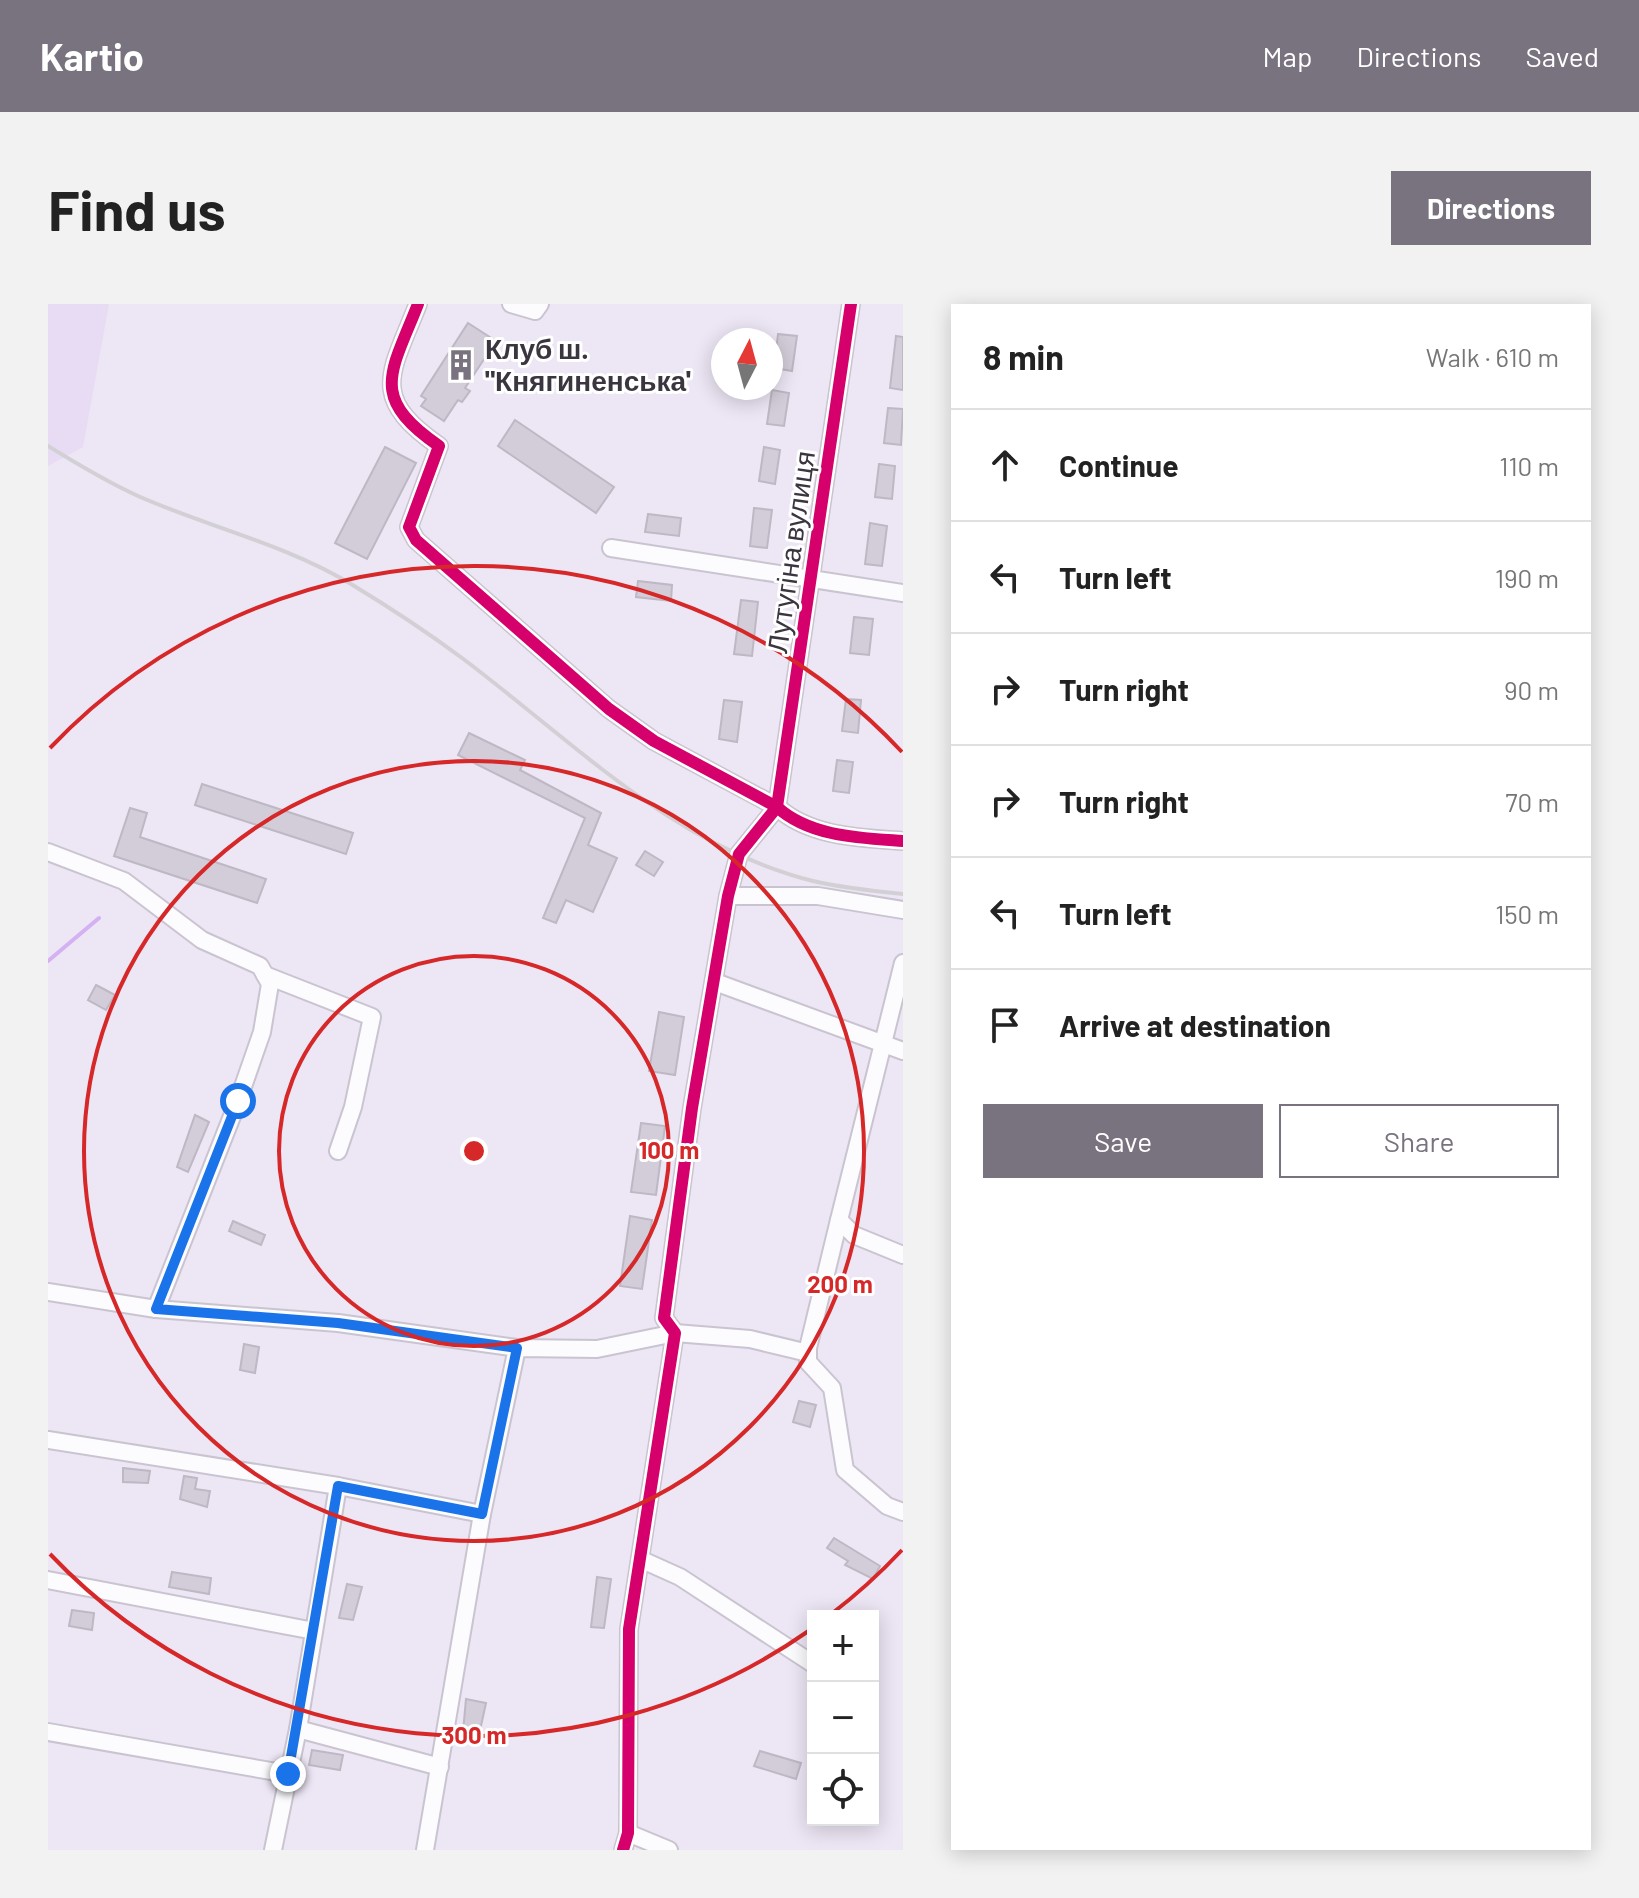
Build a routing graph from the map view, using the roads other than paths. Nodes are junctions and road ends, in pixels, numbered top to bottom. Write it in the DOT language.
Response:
graph roads {
  1 [pos="418,304"];
  2 [pos="511,304"];
  3 [pos="851,304"];
  4 [pos="538,308"];
  5 [pos="611,548"];
  6 [pos="812,580"];
  7 [pos="903,593"];
  8 [pos="777,807"];
  9 [pos="903,841"];
  10 [pos="48,852"];
  11 [pos="728,896"];
  12 [pos="903,910"];
  13 [pos="903,963"];
  14 [pos="265,975"];
  15 [pos="715,982"];
  16 [pos="883,1043"];
  17 [pos="903,1051"];
  18 [pos="338,1151"];
  19 [pos="839,1220"];
  20 [pos="903,1255"];
  21 [pos="48,1292"];
  22 [pos="156,1309"];
  23 [pos="675,1333"];
  24 [pos="517,1348"];
  25 [pos="808,1353"];
  26 [pos="48,1440"];
  27 [pos="338,1486"];
  28 [pos="903,1512"];
  29 [pos="482,1514"];
  30 [pos="640,1559"];
  31 [pos="48,1580"];
  32 [pos="314,1631"];
  33 [pos="807,1660"];
  34 [pos="298,1729"];
  35 [pos="48,1732"];
  36 [pos="440,1767"];
  37 [pos="288,1774"];
  38 [pos="628,1833"];
  39 [pos="273,1850"];
  40 [pos="425,1850"];
  41 [pos="623,1850"];
  42 [pos="669,1850"];
  1 -- 8 [label="street"];
  2 -- 4 [label="street"];
  3 -- 6 [label="street, Лутугіна вулиця"];
  5 -- 6 [label="street"];
  6 -- 7 [label="street"];
  6 -- 8 [label="street, Лутугіна вулиця"];
  8 -- 9 [label="street"];
  8 -- 11 [label="street"];
  10 -- 14 [label="street"];
  11 -- 12 [label="street"];
  11 -- 15 [label="street"];
  13 -- 16 [label="street"];
  14 -- 18 [label="street"];
  14 -- 22 [label="street"];
  15 -- 16 [label="street"];
  15 -- 23 [label="street"];
  16 -- 17 [label="street"];
  16 -- 19 [label="street"];
  19 -- 20 [label="street"];
  19 -- 25 [label="street"];
  21 -- 22 [label="street"];
  22 -- 24 [label="street"];
  23 -- 24 [label="street"];
  23 -- 25 [label="street"];
  23 -- 30 [label="street"];
  24 -- 29 [label="street"];
  25 -- 28 [label="street"];
  26 -- 27 [label="street"];
  27 -- 29 [label="street"];
  27 -- 32 [label="street"];
  29 -- 36 [label="street"];
  30 -- 33 [label="street"];
  30 -- 38 [label="street"];
  31 -- 32 [label="street"];
  32 -- 34 [label="street"];
  34 -- 36 [label="street"];
  34 -- 37 [label="street"];
  35 -- 37 [label="street"];
  36 -- 40 [label="street"];
  37 -- 39 [label="street"];
  38 -- 41 [label="street"];
  38 -- 42 [label="street"];
}
